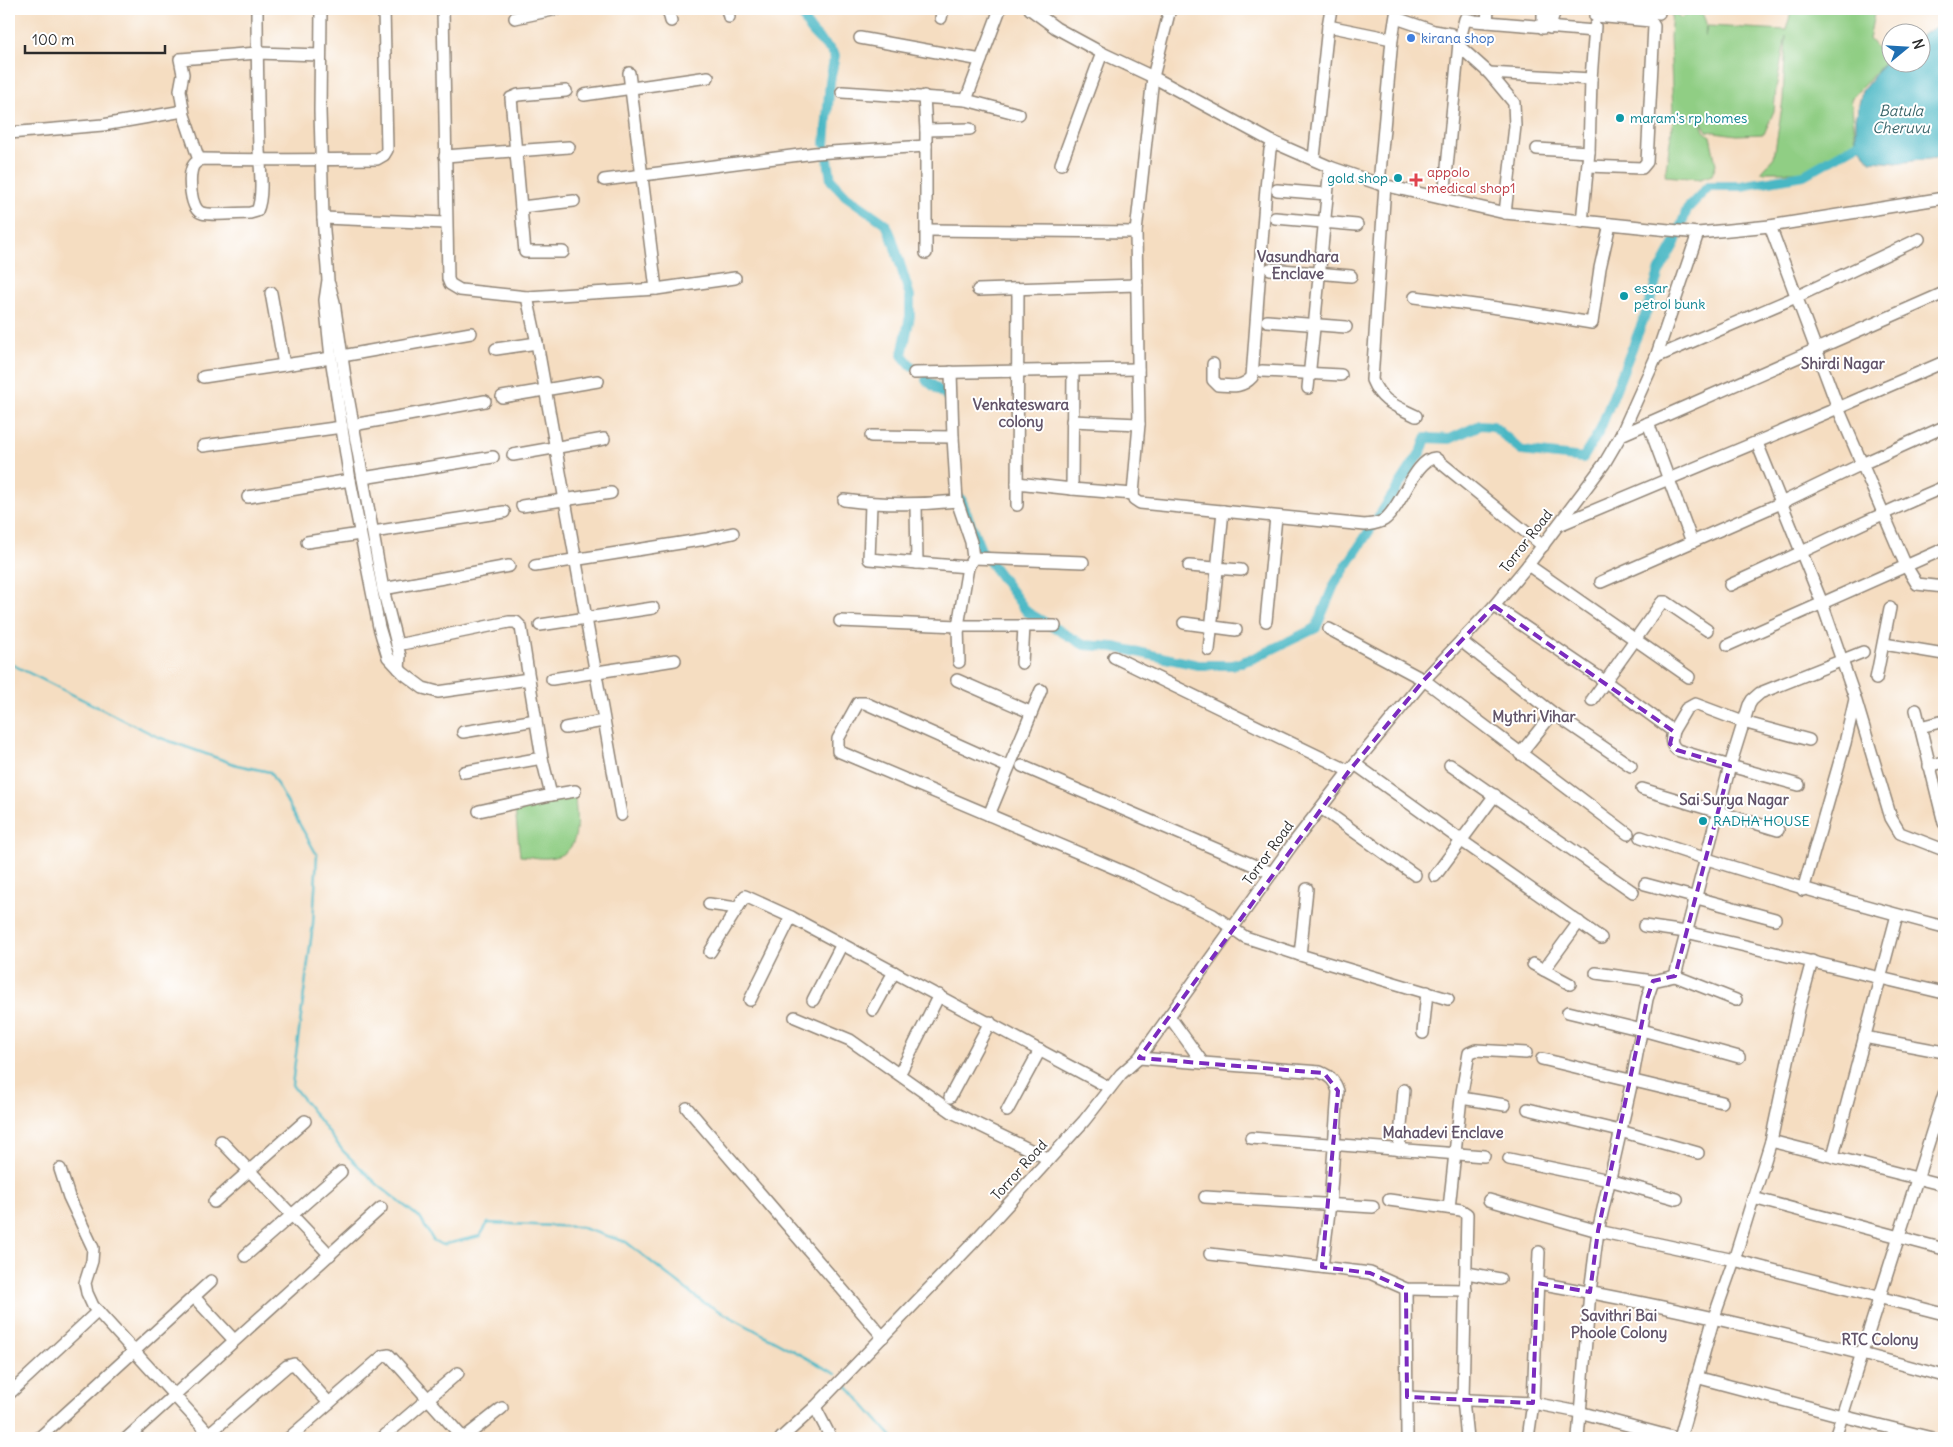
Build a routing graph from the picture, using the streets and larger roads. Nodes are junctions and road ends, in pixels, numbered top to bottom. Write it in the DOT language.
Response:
graph roads {
  1 [pos="257,9"];
  2 [pos="321,9"];
  3 [pos="384,9"];
  4 [pos="443,9"];
  5 [pos="557,9"];
  6 [pos="668,9"];
  7 [pos="1000,9"];
  8 [pos="1030,9"];
  9 [pos="1170,9"];
  10 [pos="1331,9"];
  11 [pos="1488,9"];
  12 [pos="1543,9"];
  13 [pos="1554,9"];
  14 [pos="1625,10"];
  15 [pos="1658,13"];
  16 [pos="1397,14"];
  17 [pos="1595,16"];
  18 [pos="515,18"];
  19 [pos="671,21"];
  20 [pos="1487,22"];
  21 [pos="1328,26"];
  22 [pos="1547,28"];
  23 [pos="1594,31"];
  24 [pos="860,38"];
  25 [pos="1392,39"];
  26 [pos="1459,44"];
  27 [pos="257,53"];
  28 [pos="1102,53"];
  29 [pos="320,55"];
  30 [pos="981,60"];
  31 [pos="629,73"];
  32 [pos="1489,73"];
  33 [pos="708,77"];
  34 [pos="1153,77"];
  35 [pos="1592,79"];
  36 [pos="631,87"];
  37 [pos="566,91"];
  38 [pos="842,92"];
  39 [pos="584,95"];
  40 [pos="924,96"];
  41 [pos="966,100"];
  42 [pos="184,111"];
  43 [pos="1019,114"];
  44 [pos="970,129"];
  45 [pos="926,130"];
  46 [pos="9,133"];
  47 [pos="1273,142"];
  48 [pos="926,146"];
  49 [pos="569,147"];
  50 [pos="1537,149"];
  51 [pos="516,151"];
  52 [pos="1589,152"];
  53 [pos="446,156"];
  54 [pos="1314,158"];
  55 [pos="199,160"];
  56 [pos="260,160"];
  57 [pos="322,160"];
  58 [pos="1061,164"];
  59 [pos="1588,166"];
  60 [pos="1330,167"];
  61 [pos="643,175"];
  62 [pos="604,180"];
  63 [pos="1382,184"];
  64 [pos="1277,190"];
  65 [pos="1327,194"];
  66 [pos="1444,198"];
  67 [pos="1944,198"];
  68 [pos="574,201"];
  69 [pos="521,207"];
  70 [pos="1505,213"];
  71 [pos="323,218"];
  72 [pos="1275,218"];
  73 [pos="1582,222"];
  74 [pos="446,223"];
  75 [pos="1325,223"];
  76 [pos="1610,224"];
  77 [pos="1357,225"];
  78 [pos="1770,226"];
  79 [pos="927,230"];
  80 [pos="1136,232"];
  81 [pos="1698,233"];
  82 [pos="1919,239"];
  83 [pos="563,252"];
  84 [pos="926,253"];
  85 [pos="1270,269"];
  86 [pos="1320,274"];
  87 [pos="1351,276"];
  88 [pos="735,278"];
  89 [pos="1137,285"];
  90 [pos="656,289"];
  91 [pos="1018,289"];
  92 [pos="978,290"];
  93 [pos="1944,292"];
  94 [pos="271,293"];
  95 [pos="1796,296"];
  96 [pos="527,297"];
  97 [pos="1415,297"];
  98 [pos="1267,321"];
  99 [pos="1315,325"];
  100 [pos="1346,328"];
  101 [pos="472,333"];
  102 [pos="537,343"];
  103 [pos="496,349"];
  104 [pos="1816,350"];
  105 [pos="337,357"];
  106 [pos="1656,357"];
  107 [pos="1944,362"];
  108 [pos="1213,364"];
  109 [pos="284,365"];
  110 [pos="1138,369"];
  111 [pos="1073,370"];
  112 [pos="1019,371"];
  113 [pos="1262,371"];
  114 [pos="952,372"];
  115 [pos="914,373"];
  116 [pos="1310,373"];
  117 [pos="1341,376"];
  118 [pos="203,377"];
  119 [pos="598,381"];
  120 [pos="1308,388"];
  121 [pos="545,390"];
  122 [pos="502,397"];
  123 [pos="485,401"];
  124 [pos="1838,408"];
  125 [pos="1416,416"];
  126 [pos="1072,421"];
  127 [pos="1648,423"];
  128 [pos="1139,424"];
  129 [pos="347,426"];
  130 [pos="1944,427"];
  131 [pos="1621,435"];
  132 [pos="871,436"];
  133 [pos="953,438"];
  134 [pos="604,439"];
  135 [pos="1756,443"];
  136 [pos="204,446"];
  137 [pos="556,446"];
  138 [pos="513,455"];
  139 [pos="493,457"];
  140 [pos="1862,464"];
  141 [pos="363,478"];
  142 [pos="350,480"];
  143 [pos="1669,480"];
  144 [pos="1017,484"];
  145 [pos="1944,487"];
  146 [pos="1072,489"];
  147 [pos="611,493"];
  148 [pos="1133,494"];
  149 [pos="248,497"];
  150 [pos="565,500"];
  151 [pos="844,500"];
  152 [pos="957,501"];
  153 [pos="1781,503"];
  154 [pos="871,504"];
  155 [pos="916,505"];
  156 [pos="1017,505"];
  157 [pos="522,506"];
  158 [pos="368,507"];
  159 [pos="356,509"];
  160 [pos="1223,511"];
  161 [pos="504,512"];
  162 [pos="1883,512"];
  163 [pos="1276,517"];
  164 [pos="1558,526"];
  165 [pos="373,532"];
  166 [pos="733,533"];
  167 [pos="360,534"];
  168 [pos="307,542"];
  169 [pos="1692,542"];
  170 [pos="1543,546"];
  171 [pos="1944,549"];
  172 [pos="1802,553"];
  173 [pos="576,560"];
  174 [pos="971,562"];
  175 [pos="1083,562"];
  176 [pos="917,563"];
  177 [pos="1528,565"];
  178 [pos="509,566"];
  179 [pos="535,566"];
  180 [pos="1189,566"];
  181 [pos="1906,566"];
  182 [pos="1217,569"];
  183 [pos="1241,570"];
  184 [pos="1601,582"];
  185 [pos="1730,585"];
  186 [pos="1944,587"];
  187 [pos="383,589"];
  188 [pos="1822,603"];
  189 [pos="1494,606"];
  190 [pos="653,608"];
  191 [pos="1890,608"];
  192 [pos="391,616"];
  193 [pos="586,618"];
  194 [pos="378,620"];
  195 [pos="1266,621"];
  196 [pos="840,622"];
  197 [pos="1184,623"];
  198 [pos="540,625"];
  199 [pos="958,626"];
  200 [pos="1024,626"];
  201 [pos="1055,626"];
  202 [pos="1211,626"];
  203 [pos="1329,629"];
  204 [pos="1236,630"];
  205 [pos="1708,630"];
  206 [pos="1635,640"];
  207 [pos="1461,641"];
  208 [pos="1884,644"];
  209 [pos="397,645"];
  210 [pos="1728,645"];
  211 [pos="1208,650"];
  212 [pos="1863,652"];
  213 [pos="1944,654"];
  214 [pos="1114,657"];
  215 [pos="675,660"];
  216 [pos="1842,660"];
  217 [pos="960,662"];
  218 [pos="1022,663"];
  219 [pos="399,669"];
  220 [pos="595,673"];
  221 [pos="1689,677"];
  222 [pos="529,679"];
  223 [pos="552,679"];
  224 [pos="1876,679"];
  225 [pos="957,680"];
  226 [pos="1424,680"];
  227 [pos="1606,682"];
  228 [pos="1040,690"];
  229 [pos="1855,698"];
  230 [pos="1592,700"];
  231 [pos="1916,710"];
  232 [pos="1030,712"];
  233 [pos="1553,713"];
  234 [pos="536,720"];
  235 [pos="603,721"];
  236 [pos="1944,721"];
  237 [pos="1743,722"];
  238 [pos="1920,727"];
  239 [pos="565,728"];
  240 [pos="1673,731"];
  241 [pos="463,732"];
  242 [pos="1809,740"];
  243 [pos="1520,754"];
  244 [pos="542,758"];
  245 [pos="1944,762"];
  246 [pos="1450,765"];
  247 [pos="1022,766"];
  248 [pos="1631,766"];
  249 [pos="1730,766"];
  250 [pos="1929,766"];
  251 [pos="1008,767"];
  252 [pos="1352,768"];
  253 [pos="464,772"];
  254 [pos="1799,785"];
  255 [pos="1642,789"];
  256 [pos="575,791"];
  257 [pos="550,795"];
  258 [pos="1495,795"];
  259 [pos="1941,802"];
  260 [pos="1321,808"];
  261 [pos="479,811"];
  262 [pos="1717,812"];
  263 [pos="621,815"];
  264 [pos="989,816"];
  265 [pos="1944,823"];
  266 [pos="1778,830"];
  267 [pos="1628,834"];
  268 [pos="1641,837"];
  269 [pos="1462,841"];
  270 [pos="1944,850"];
  271 [pos="1706,860"];
  272 [pos="1272,873"];
  273 [pos="1415,875"];
  274 [pos="1435,876"];
  275 [pos="1645,884"];
  276 [pos="1307,889"];
  277 [pos="1803,890"];
  278 [pos="1633,892"];
  279 [pos="1696,897"];
  280 [pos="709,904"];
  281 [pos="737,908"];
  282 [pos="1897,915"];
  283 [pos="791,917"];
  284 [pos="1775,919"];
  285 [pos="1579,922"];
  286 [pos="1644,926"];
  287 [pos="1234,928"];
  288 [pos="1944,928"];
  289 [pos="1686,932"];
  290 [pos="1601,938"];
  291 [pos="842,944"];
  292 [pos="710,952"];
  293 [pos="1300,955"];
  294 [pos="1812,961"];
  295 [pos="1533,964"];
  296 [pos="1544,970"];
  297 [pos="894,972"];
  298 [pos="1596,973"];
  299 [pos="1675,976"];
  300 [pos="1880,978"];
  301 [pos="1653,981"];
  302 [pos="1570,984"];
  303 [pos="1427,992"];
  304 [pos="1944,993"];
  305 [pos="939,995"];
  306 [pos="1448,999"];
  307 [pos="750,1000"];
  308 [pos="813,1000"];
  309 [pos="1736,1000"];
  310 [pos="873,1010"];
  311 [pos="1568,1012"];
  312 [pos="1169,1016"];
  313 [pos="795,1017"];
  314 [pos="990,1022"];
  315 [pos="1642,1030"];
  316 [pos="1423,1033"];
  317 [pos="1864,1037"];
  318 [pos="1040,1050"];
  319 [pos="1944,1052"];
  320 [pos="1526,1053"];
  321 [pos="1139,1058"];
  322 [pos="1739,1058"];
  323 [pos="1542,1059"];
  324 [pos="1203,1063"];
  325 [pos="902,1069"];
  326 [pos="1632,1081"];
  327 [pos="1110,1088"];
  328 [pos="1404,1090"];
  329 [pos="1944,1094"];
  330 [pos="950,1097"];
  331 [pos="1461,1098"];
  332 [pos="1722,1102"];
  333 [pos="1505,1105"];
  334 [pos="687,1108"];
  335 [pos="1528,1109"];
  336 [pos="1007,1111"];
  337 [pos="1941,1117"];
  338 [pos="305,1122"];
  339 [pos="1620,1131"];
  340 [pos="1250,1138"];
  341 [pos="222,1141"];
  342 [pos="1771,1141"];
  343 [pos="1334,1144"];
  344 [pos="1398,1150"];
  345 [pos="1454,1153"];
  346 [pos="1698,1153"];
  347 [pos="1484,1156"];
  348 [pos="1833,1156"];
  349 [pos="1049,1159"];
  350 [pos="1509,1159"];
  351 [pos="60,1169"];
  352 [pos="248,1171"];
  353 [pos="341,1172"];
  354 [pos="1917,1177"];
  355 [pos="1609,1180"];
  356 [pos="1944,1185"];
  357 [pos="1205,1197"];
  358 [pos="1753,1198"];
  359 [pos="1677,1199"];
  360 [pos="1389,1200"];
  361 [pos="1489,1200"];
  362 [pos="214,1202"];
  363 [pos="1330,1204"];
  364 [pos="1373,1207"];
  365 [pos="381,1208"];
  366 [pos="1449,1208"];
  367 [pos="292,1216"];
  368 [pos="1598,1231"];
  369 [pos="1900,1236"];
  370 [pos="1944,1248"];
  371 [pos="1539,1252"];
  372 [pos="1210,1254"];
  373 [pos="330,1255"];
  374 [pos="245,1256"];
  375 [pos="1734,1260"];
  376 [pos="1322,1267"];
  377 [pos="1467,1274"];
  378 [pos="1500,1279"];
  379 [pos="211,1281"];
  380 [pos="1538,1283"];
  381 [pos="1406,1289"];
  382 [pos="1466,1290"];
  383 [pos="1590,1292"];
  384 [pos="194,1297"];
  385 [pos="1880,1298"];
  386 [pos="98,1311"];
  387 [pos="1944,1314"];
  388 [pos="1714,1317"];
  389 [pos="883,1337"];
  390 [pos="234,1340"];
  391 [pos="134,1352"];
  392 [pos="1861,1353"];
  393 [pos="458,1373"];
  394 [pos="1696,1376"];
  395 [pos="1944,1376"];
  396 [pos="9,1394"];
  397 [pos="173,1395"];
  398 [pos="1407,1397"];
  399 [pos="428,1399"];
  400 [pos="1463,1400"];
  401 [pos="329,1403"];
  402 [pos="1534,1403"];
  403 [pos="815,1407"];
  404 [pos="502,1408"];
  405 [pos="1579,1412"];
  406 [pos="1842,1416"];
  407 [pos="208,1437"];
  408 [pos="39,1438"];
  409 [pos="127,1438"];
  410 [pos="289,1438"];
  411 [pos="382,1438"];
  412 [pos="464,1438"];
  413 [pos="781,1438"];
  414 [pos="831,1438"];
  415 [pos="1407,1438"];
  416 [pos="1466,1438"];
  417 [pos="1528,1438"];
  418 [pos="1578,1438"];
  419 [pos="1676,1438"];
  420 [pos="1680,1438"];
  421 [pos="1835,1438"];
  422 [pos="1932,1438"];
  1 -- 27 [label="street"];
  2 -- 29 [label="street"];
  3 -- 57 [label="street"];
  4 -- 53 [label="street"];
  5 -- 18 [label="street"];
  6 -- 19 [label="street"];
  7 -- 30 [label="street"];
  8 -- 28 [label="street"];
  9 -- 34 [label="street"];
  10 -- 21 [label="street"];
  11 -- 20 [label="street"];
  12 -- 22 [label="street"];
  13 -- 22 [label="street"];
  14 -- 15 [label="street"];
  14 -- 17 [label="street"];
  16 -- 25 [label="street"];
  16 -- 26 [label="street"];
  17 -- 23 [label="street"];
  17 -- 59 [label="street"];
  20 -- 22 [label="street"];
  20 -- 26 [label="street"];
  21 -- 25 [label="street"];
  21 -- 54 [label="street"];
  22 -- 23 [label="street"];
  23 -- 35 [label="street"];
  24 -- 30 [label="street"];
  25 -- 63 [label="street"];
  26 -- 32 [label="street"];
  26 -- 66 [label="street"];
  27 -- 29 [label="street"];
  27 -- 42 [label="street"];
  27 -- 56 [label="street"];
  28 -- 34 [label="street"];
  28 -- 58 [label="street"];
  29 -- 57 [label="street"];
  30 -- 41 [label="street"];
  31 -- 36 [label="street"];
  32 -- 35 [label="street"];
  32 -- 70 [label="street"];
  33 -- 36 [label="street"];
  34 -- 47 [label="street"];
  34 -- 80 [label="street"];
  35 -- 52 [label="street"];
  36 -- 39 [label="street"];
  36 -- 61 [label="street"];
  37 -- 51 [label="street"];
  38 -- 40 [label="street"];
  40 -- 41 [label="street"];
  40 -- 45 [label="street"];
  41 -- 43 [label="street"];
  42 -- 46 [label="street"];
  42 -- 55 [label="street"];
  44 -- 45 [label="street"];
  45 -- 48 [label="street"];
  47 -- 54 [label="street"];
  47 -- 108 [label="street"];
  48 -- 61 [label="street"];
  48 -- 79 [label="street"];
  49 -- 51 [label="street"];
  50 -- 52 [label="street"];
  51 -- 53 [label="street"];
  51 -- 69 [label="street"];
  52 -- 59 [label="street"];
  53 -- 74 [label="street"];
  54 -- 60 [label="street"];
  55 -- 56 [label="street"];
  55 -- 56 [label="street"];
  56 -- 57 [label="street"];
  57 -- 71 [label="street"];
  59 -- 73 [label="street"];
  60 -- 63 [label="street"];
  60 -- 65 [label="street"];
  61 -- 62 [label="street"];
  61 -- 90 [label="street"];
  63 -- 66 [label="street"];
  63 -- 125 [label="street"];
  64 -- 65 [label="street"];
  65 -- 75 [label="street"];
  66 -- 70 [label="street"];
  67 -- 78 [label="street"];
  68 -- 69 [label="street"];
  69 -- 83 [label="street"];
  70 -- 73 [label="street"];
  71 -- 74 [label="street"];
  71 -- 105 [label="street"];
  72 -- 75 [label="street"];
  73 -- 76 [label="street"];
  74 -- 96 [label="street"];
  75 -- 77 [label="street"];
  75 -- 86 [label="street"];
  76 -- 81 [label="street"];
  76 -- 97 [label="street"];
  78 -- 81 [label="street"];
  78 -- 95 [label="street"];
  79 -- 80 [label="street"];
  79 -- 84 [label="street"];
  80 -- 89 [label="street"];
  81 -- 106 [label="street, Torror Road"];
  82 -- 95 [label="street"];
  85 -- 86 [label="street"];
  86 -- 87 [label="street"];
  86 -- 99 [label="street"];
  88 -- 90 [label="street"];
  89 -- 91 [label="street"];
  89 -- 110 [label="street"];
  90 -- 96 [label="street"];
  91 -- 92 [label="street"];
  91 -- 112 [label="street"];
  93 -- 104 [label="street"];
  94 -- 109 [label="street"];
  95 -- 104 [label="street"];
  95 -- 106 [label="street"];
  96 -- 102 [label="street"];
  98 -- 99 [label="street"];
  99 -- 100 [label="street"];
  99 -- 116 [label="street"];
  101 -- 105 [label="street"];
  102 -- 103 [label="street"];
  102 -- 121 [label="street"];
  104 -- 124 [label="street"];
  104 -- 127 [label="street"];
  105 -- 109 [label="street"];
  105 -- 129 [label="street"];
  106 -- 131 [label="street, Torror Road"];
  107 -- 124 [label="street"];
  109 -- 118 [label="street"];
  110 -- 111 [label="street"];
  110 -- 128 [label="street"];
  111 -- 112 [label="street"];
  111 -- 126 [label="street"];
  112 -- 114 [label="street"];
  112 -- 144 [label="street"];
  113 -- 116 [label="street"];
  114 -- 115 [label="street"];
  114 -- 133 [label="street"];
  116 -- 117 [label="street"];
  116 -- 120 [label="street"];
  119 -- 121 [label="street"];
  121 -- 122 [label="street"];
  121 -- 137 [label="street"];
  123 -- 129 [label="street"];
  124 -- 135 [label="street"];
  124 -- 140 [label="street"];
  126 -- 128 [label="street"];
  126 -- 146 [label="street"];
  127 -- 131 [label="street"];
  127 -- 143 [label="street"];
  128 -- 148 [label="street"];
  129 -- 136 [label="street"];
  129 -- 141 [label="street"];
  129 -- 142 [label="street"];
  130 -- 140 [label="street"];
  131 -- 164 [label="street, Torror Road"];
  132 -- 133 [label="street"];
  133 -- 152 [label="street"];
  134 -- 137 [label="street"];
  135 -- 143 [label="street"];
  135 -- 153 [label="street"];
  137 -- 138 [label="street"];
  137 -- 150 [label="street"];
  139 -- 141 [label="street"];
  140 -- 153 [label="street"];
  140 -- 162 [label="street"];
  141 -- 158 [label="street"];
  142 -- 149 [label="street"];
  142 -- 159 [label="street"];
  143 -- 164 [label="street"];
  143 -- 169 [label="street"];
  144 -- 146 [label="street"];
  144 -- 156 [label="street"];
  145 -- 162 [label="street"];
  146 -- 148 [label="street"];
  147 -- 150 [label="street"];
  148 -- 160 [label="street"];
  150 -- 157 [label="street"];
  150 -- 173 [label="street"];
  151 -- 154 [label="street"];
  152 -- 155 [label="street"];
  152 -- 174 [label="street"];
  153 -- 169 [label="street"];
  153 -- 172 [label="street"];
  154 -- 155 [label="street"];
  154 -- 176 [label="street"];
  155 -- 176 [label="street"];
  158 -- 159 [label="street"];
  158 -- 165 [label="street"];
  159 -- 167 [label="street"];
  160 -- 163 [label="street"];
  160 -- 182 [label="street"];
  161 -- 165 [label="street"];
  162 -- 172 [label="street"];
  162 -- 181 [label="street"];
  163 -- 170 [label="street"];
  163 -- 195 [label="street"];
  164 -- 170 [label="street, Torror Road"];
  165 -- 187 [label="street"];
  166 -- 173 [label="street"];
  167 -- 168 [label="street"];
  167 -- 194 [label="street"];
  169 -- 184 [label="street"];
  170 -- 177 [label="street, Torror Road"];
  171 -- 181 [label="street"];
  172 -- 185 [label="street"];
  172 -- 188 [label="street"];
  173 -- 179 [label="street"];
  173 -- 193 [label="street"];
  174 -- 175 [label="street"];
  174 -- 176 [label="street"];
  174 -- 199 [label="street"];
  177 -- 189 [label="street, Torror Road"];
  177 -- 206 [label="street"];
  178 -- 187 [label="street"];
  180 -- 182 [label="street"];
  181 -- 186 [label="street"];
  181 -- 188 [label="street"];
  182 -- 183 [label="street"];
  182 -- 202 [label="street"];
  187 -- 192 [label="street"];
  188 -- 210 [label="street"];
  188 -- 216 [label="street"];
  189 -- 207 [label="street, Torror Road"];
  189 -- 227 [label="street"];
  190 -- 193 [label="street"];
  191 -- 208 [label="street"];
  192 -- 194 [label="street"];
  192 -- 209 [label="street"];
  193 -- 198 [label="street"];
  193 -- 220 [label="street"];
  194 -- 219 [label="street"];
  196 -- 199 [label="street"];
  197 -- 202 [label="street"];
  199 -- 200 [label="street"];
  199 -- 217 [label="street"];
  200 -- 201 [label="street"];
  200 -- 218 [label="street"];
  202 -- 204 [label="street"];
  202 -- 211 [label="street"];
  203 -- 226 [label="street"];
  205 -- 206 [label="street"];
  206 -- 221 [label="street"];
  206 -- 227 [label="street"];
  207 -- 226 [label="street, Torror Road"];
  207 -- 233 [label="street"];
  208 -- 213 [label="street"];
  208 -- 224 [label="street"];
  209 -- 219 [label="street"];
  209 -- 222 [label="street"];
  212 -- 216 [label="street"];
  214 -- 252 [label="street"];
  215 -- 220 [label="street"];
  216 -- 229 [label="street"];
  216 -- 237 [label="street"];
  219 -- 222 [label="street"];
  220 -- 223 [label="street"];
  220 -- 235 [label="street"];
  222 -- 234 [label="street"];
  225 -- 232 [label="street"];
  226 -- 243 [label="street"];
  226 -- 252 [label="street, Torror Road"];
  227 -- 230 [label="street"];
  227 -- 240 [label="street"];
  228 -- 232 [label="street"];
  229 -- 270 [label="street"];
  229 -- 277 [label="street"];
  231 -- 238 [label="street"];
  232 -- 251 [label="street"];
  233 -- 243 [label="street"];
  233 -- 248 [label="street"];
  234 -- 241 [label="street"];
  234 -- 244 [label="street"];
  235 -- 239 [label="street"];
  235 -- 263 [label="street"];
  236 -- 238 [label="street"];
  237 -- 240 [label="street"];
  237 -- 242 [label="street"];
  237 -- 249 [label="street"];
  238 -- 250 [label="street"];
  240 -- 249 [label="street"];
  243 -- 267 [label="street"];
  244 -- 253 [label="street"];
  244 -- 257 [label="street"];
  245 -- 250 [label="street"];
  246 -- 258 [label="street"];
  247 -- 272 [label="street"];
  249 -- 254 [label="street"];
  249 -- 262 [label="street"];
  250 -- 259 [label="street"];
  251 -- 264 [label="street"];
  251 -- 264 [label="street"];
  252 -- 260 [label="street, Torror Road"];
  252 -- 269 [label="street"];
  255 -- 262 [label="street"];
  256 -- 257 [label="street"];
  257 -- 261 [label="street"];
  258 -- 269 [label="street"];
  258 -- 278 [label="street"];
  259 -- 265 [label="street"];
  260 -- 272 [label="street, Torror Road"];
  260 -- 273 [label="street"];
  262 -- 266 [label="street"];
  262 -- 271 [label="street"];
  264 -- 287 [label="street"];
  268 -- 271 [label="street"];
  269 -- 274 [label="street"];
  269 -- 285 [label="street"];
  271 -- 277 [label="street"];
  271 -- 279 [label="street"];
  272 -- 287 [label="street, Torror Road"];
  275 -- 279 [label="street"];
  276 -- 293 [label="street"];
  277 -- 282 [label="street"];
  279 -- 284 [label="street"];
  279 -- 289 [label="street"];
  280 -- 281 [label="street"];
  281 -- 283 [label="street"];
  281 -- 292 [label="street"];
  282 -- 288 [label="street"];
  282 -- 300 [label="street"];
  283 -- 291 [label="street"];
  283 -- 307 [label="street"];
  285 -- 290 [label="street"];
  285 -- 296 [label="street"];
  286 -- 289 [label="street"];
  287 -- 293 [label="street"];
  287 -- 312 [label="street, Torror Road"];
  289 -- 294 [label="street"];
  289 -- 299 [label="street"];
  291 -- 297 [label="street"];
  291 -- 308 [label="street"];
  293 -- 303 [label="street"];
  294 -- 300 [label="street"];
  294 -- 342 [label="street"];
  295 -- 296 [label="street"];
  296 -- 302 [label="street"];
  297 -- 305 [label="street"];
  297 -- 310 [label="street"];
  298 -- 301 [label="street"];
  299 -- 301 [label="street"];
  299 -- 309 [label="street"];
  300 -- 304 [label="street"];
  300 -- 317 [label="street"];
  301 -- 315 [label="street"];
  303 -- 306 [label="street"];
  303 -- 316 [label="street"];
  305 -- 314 [label="street"];
  305 -- 325 [label="street"];
  311 -- 315 [label="street"];
  312 -- 321 [label="street, Torror Road"];
  312 -- 324 [label="street"];
  313 -- 349 [label="street"];
  314 -- 318 [label="street"];
  314 -- 330 [label="street"];
  315 -- 322 [label="street"];
  315 -- 326 [label="street"];
  317 -- 319 [label="street"];
  317 -- 348 [label="street"];
  318 -- 327 [label="street"];
  318 -- 336 [label="street"];
  320 -- 331 [label="street"];
  321 -- 324 [label="street"];
  321 -- 327 [label="street, Torror Road"];
  323 -- 326 [label="street"];
  324 -- 343 [label="street"];
  326 -- 332 [label="street"];
  326 -- 339 [label="street"];
  327 -- 349 [label="street, Torror Road"];
  328 -- 344 [label="street"];
  329 -- 337 [label="street"];
  331 -- 333 [label="street"];
  331 -- 345 [label="street"];
  334 -- 389 [label="street"];
  335 -- 339 [label="street"];
  337 -- 354 [label="street"];
  338 -- 352 [label="street"];
  339 -- 346 [label="street"];
  339 -- 355 [label="street"];
  340 -- 343 [label="street"];
  341 -- 352 [label="street"];
  342 -- 348 [label="street"];
  342 -- 358 [label="street"];
  343 -- 344 [label="street"];
  343 -- 363 [label="street"];
  344 -- 345 [label="street"];
  345 -- 347 [label="street"];
  345 -- 366 [label="street"];
  348 -- 354 [label="street"];
  349 -- 389 [label="street, Torror Road"];
  350 -- 355 [label="street"];
  351 -- 386 [label="street"];
  352 -- 362 [label="street"];
  352 -- 367 [label="street"];
  353 -- 367 [label="street"];
  354 -- 356 [label="street"];
  354 -- 369 [label="street"];
  355 -- 359 [label="street"];
  355 -- 368 [label="street"];
  357 -- 363 [label="street"];
  358 -- 369 [label="street"];
  358 -- 375 [label="street"];
  360 -- 366 [label="street"];
  361 -- 368 [label="street"];
  363 -- 364 [label="street"];
  363 -- 376 [label="street"];
  365 -- 373 [label="street"];
  366 -- 377 [label="street"];
  367 -- 373 [label="street"];
  367 -- 374 [label="street"];
  368 -- 375 [label="street"];
  368 -- 383 [label="street"];
  369 -- 370 [label="street"];
  369 -- 385 [label="street"];
  371 -- 380 [label="street"];
  372 -- 376 [label="street"];
  373 -- 390 [label="street"];
  375 -- 385 [label="street"];
  375 -- 388 [label="street"];
  376 -- 381 [label="street"];
  377 -- 378 [label="street"];
  377 -- 382 [label="street"];
  379 -- 384 [label="street"];
  380 -- 383 [label="street"];
  380 -- 402 [label="street"];
  381 -- 382 [label="street"];
  381 -- 398 [label="street"];
  382 -- 400 [label="street"];
  383 -- 388 [label="street"];
  383 -- 405 [label="street"];
  384 -- 390 [label="street"];
  384 -- 391 [label="street"];
  385 -- 387 [label="street"];
  385 -- 392 [label="street"];
  386 -- 391 [label="street"];
  386 -- 396 [label="street"];
  388 -- 392 [label="street"];
  388 -- 394 [label="street"];
  389 -- 403 [label="street, Torror Road"];
  390 -- 397 [label="street"];
  391 -- 397 [label="street"];
  391 -- 408 [label="street"];
  392 -- 395 [label="street"];
  392 -- 406 [label="street"];
  393 -- 399 [label="street"];
  394 -- 406 [label="street"];
  394 -- 420 [label="street"];
  397 -- 407 [label="street"];
  397 -- 409 [label="street"];
  398 -- 400 [label="street"];
  398 -- 415 [label="street"];
  399 -- 401 [label="street"];
  399 -- 411 [label="street"];
  399 -- 412 [label="street"];
  400 -- 402 [label="street"];
  400 -- 416 [label="street"];
  401 -- 407 [label="street"];
  401 -- 410 [label="street"];
  402 -- 405 [label="street"];
  402 -- 417 [label="street"];
  403 -- 413 [label="street, Torror Road"];
  403 -- 414 [label="street"];
  404 -- 412 [label="street"];
  405 -- 418 [label="street"];
  405 -- 419 [label="street"];
  406 -- 421 [label="street"];
  406 -- 422 [label="street"];
}
